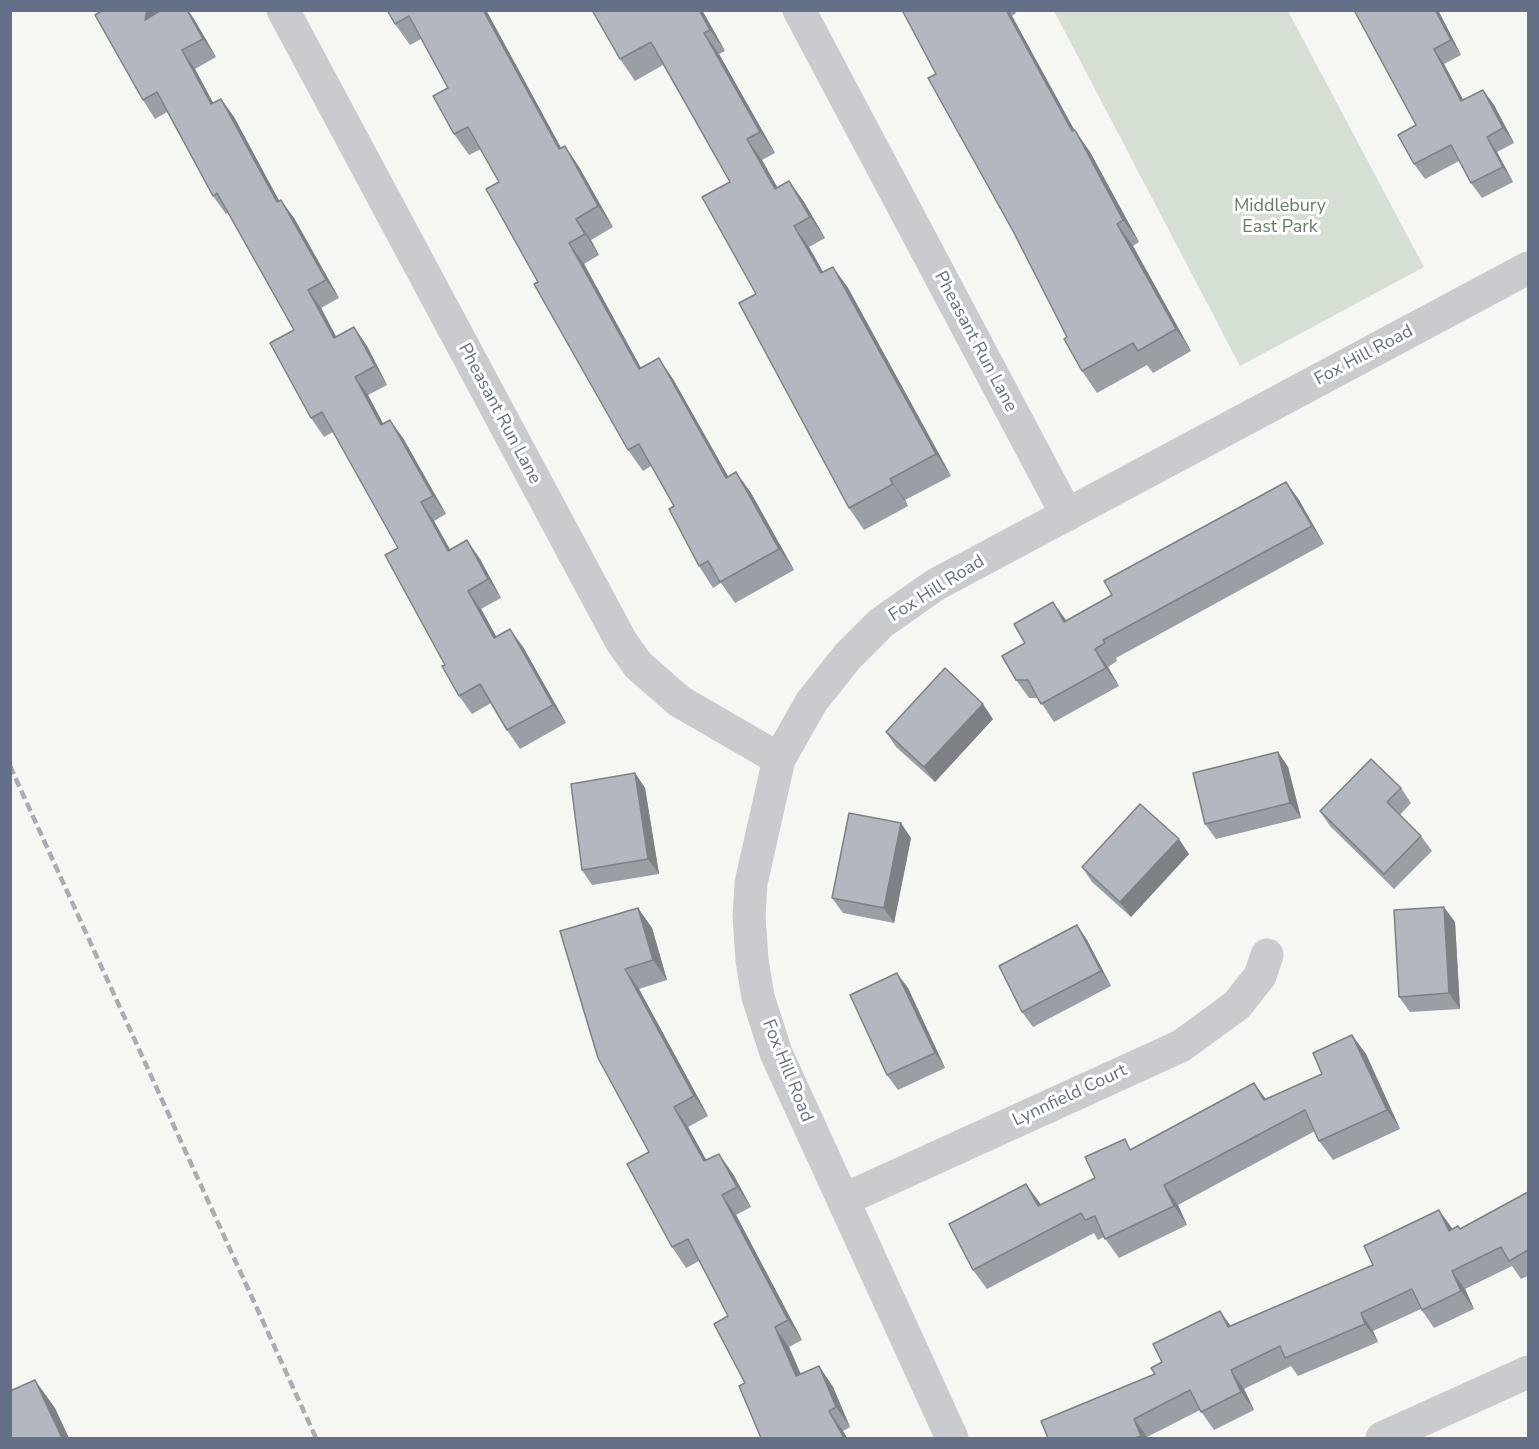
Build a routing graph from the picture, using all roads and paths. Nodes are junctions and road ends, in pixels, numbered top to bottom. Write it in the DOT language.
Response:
graph roads {
  1 [pos="284,10"];
  2 [pos="799,10"];
  3 [pos="1528,268"];
  4 [pos="1067,515"];
  5 [pos="779,759"];
  6 [pos="1267,955"];
  7 [pos="843,1200"];
  8 [pos="1528,1372"];
  9 [pos="952,1438"];
  10 [pos="1382,1438"];
  1 -- 5 [label="street, Pheasant Run Lane"];
  2 -- 4 [label="street, Pheasant Run Lane"];
  3 -- 4 [label="street, Fox Hill Road"];
  4 -- 5 [label="street, Fox Hill Road"];
  5 -- 7 [label="street, Fox Hill Road"];
  6 -- 7 [label="street, Lynnfield Court"];
  7 -- 9 [label="street, Fox Hill Road"];
  8 -- 10 [label="street"];
}
